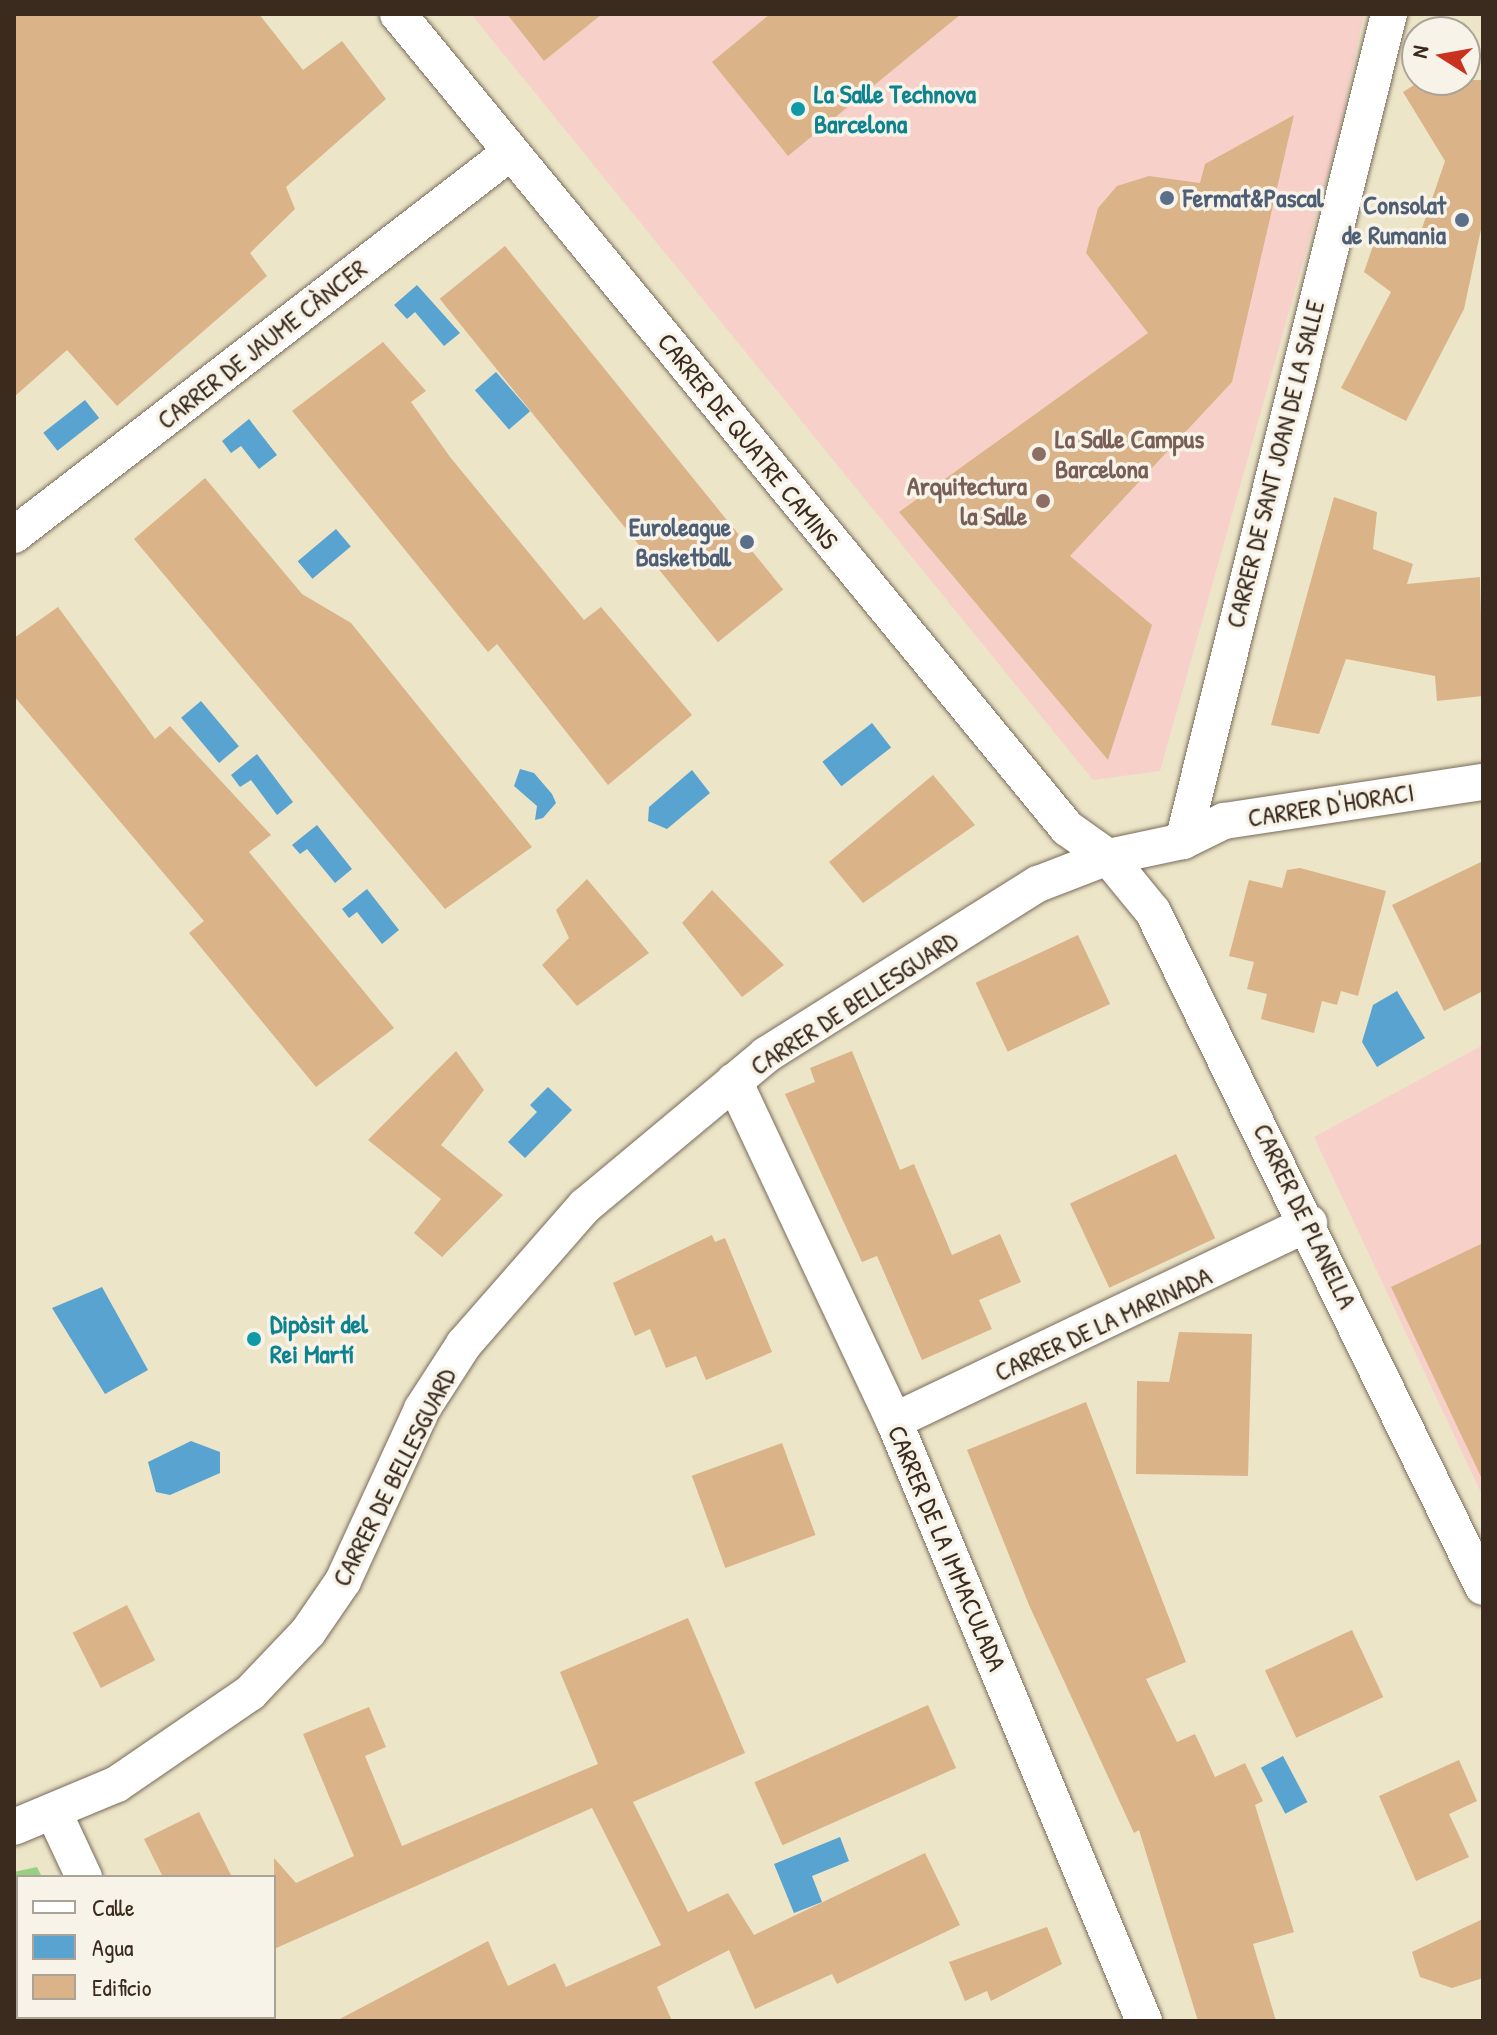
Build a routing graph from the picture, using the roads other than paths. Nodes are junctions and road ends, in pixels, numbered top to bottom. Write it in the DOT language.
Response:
graph roads {
  1 [pos="398,14"];
  2 [pos="1389,14"];
  3 [pos="511,152"];
  4 [pos="14,535"];
  5 [pos="1483,782"];
  6 [pos="1183,841"];
  7 [pos="1108,857"];
  8 [pos="734,1081"];
  9 [pos="1309,1223"];
  10 [pos="894,1421"];
  11 [pos="1483,1587"];
  12 [pos="54,1813"];
  13 [pos="14,1827"];
  14 [pos="83,1875"];
  15 [pos="1135,2020"];
  1 -- 3 [label="street, CARRER DE QUATRE CAMINS"];
  2 -- 6 [label="street, CARRER DE SANT JOAN DE LA SALLE"];
  3 -- 4 [label="street, CARRER DE JAUME CÀNCER"];
  3 -- 7 [label="street, CARRER DE QUATRE CAMINS"];
  5 -- 6 [label="street, CARRER D'HORACI"];
  6 -- 7 [label="street"];
  7 -- 8 [label="street, CARRER DE BELLESGUARD"];
  7 -- 9 [label="street, CARRER DE PLANELLA"];
  8 -- 10 [label="street, CARRER DE LA IMMACULADA"];
  8 -- 12 [label="street, CARRER DE BELLESGUARD"];
  9 -- 10 [label="street, CARRER DE LA MARINADA"];
  9 -- 11 [label="street, CARRER DE PLANELLA"];
  10 -- 15 [label="street, CARRER DE LA IMMACULADA"];
  12 -- 13 [label="street, CARRER DE BELLESGUARD"];
  12 -- 14 [label="street"];
}
